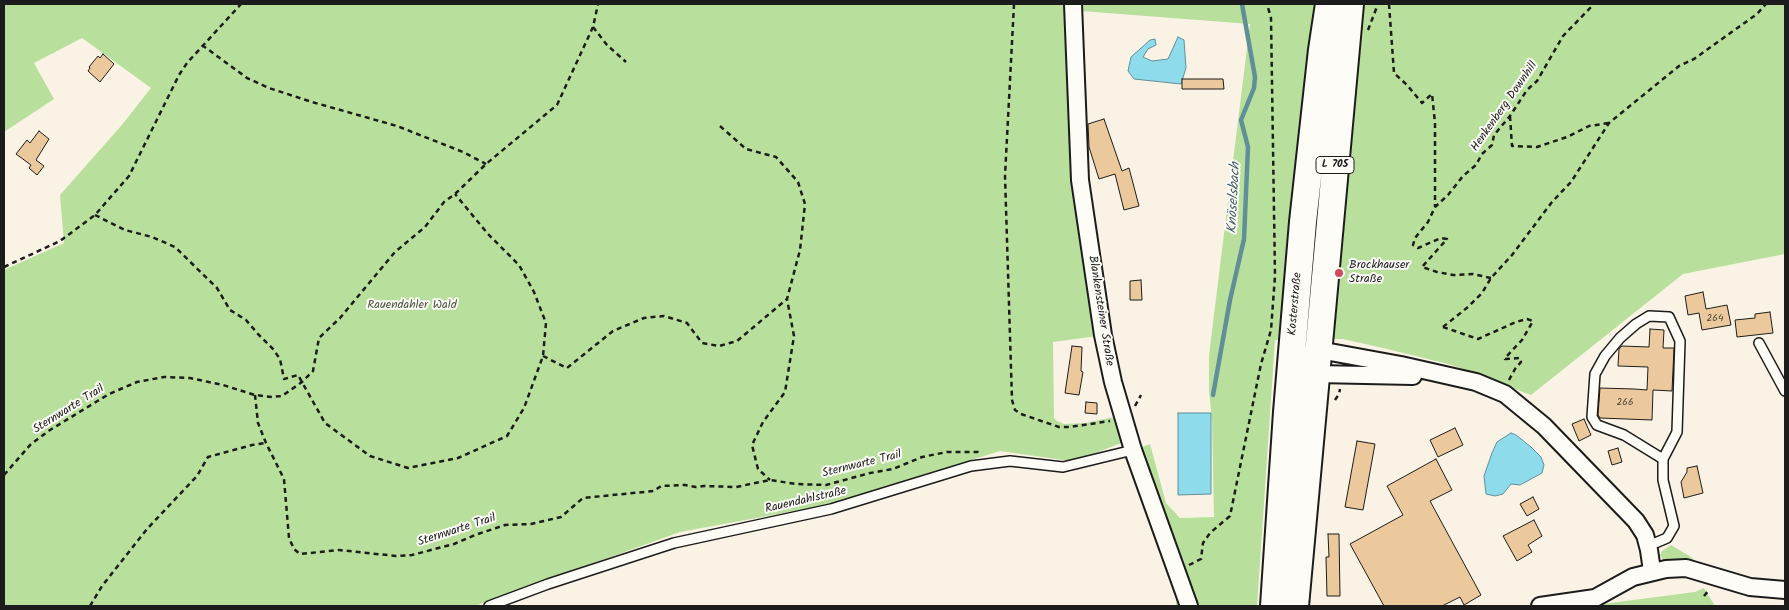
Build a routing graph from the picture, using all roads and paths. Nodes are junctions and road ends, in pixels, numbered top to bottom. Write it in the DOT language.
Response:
graph roads {
  1 [pos="241,4"];
  2 [pos="598,4"];
  3 [pos="1014,4"];
  4 [pos="1073,4"];
  5 [pos="1266,4"];
  6 [pos="1329,4"];
  7 [pos="1350,4"];
  8 [pos="1389,4"];
  9 [pos="1594,4"];
  10 [pos="1766,4"];
  11 [pos="593,27"];
  12 [pos="202,45"];
  13 [pos="626,62"];
  14 [pos="1510,116"];
  15 [pos="1609,123"];
  16 [pos="720,126"];
  17 [pos="486,164"];
  18 [pos="456,194"];
  19 [pos="1435,207"];
  20 [pos="95,215"];
  21 [pos="4,267"];
  22 [pos="1491,278"];
  23 [pos="787,298"];
  24 [pos="1759,343"];
  25 [pos="543,356"];
  26 [pos="1292,358"];
  27 [pos="1318,362"];
  28 [pos="1455,378"];
  29 [pos="302,382"];
  30 [pos="1785,391"];
  31 [pos="255,395"];
  32 [pos="1512,399"];
  33 [pos="1123,418"];
  34 [pos="266,444"];
  35 [pos="1133,450"];
  36 [pos="1663,459"];
  37 [pos="992,463"];
  38 [pos="4,475"];
  39 [pos="770,480"];
  40 [pos="1293,497"];
  41 [pos="1648,546"];
  42 [pos="1195,562"];
  43 [pos="1652,571"];
  44 [pos="1785,590"];
  45 [pos="90,606"];
  46 [pos="489,606"];
  47 [pos="1189,606"];
  48 [pos="1274,606"];
  49 [pos="1295,606"];
  50 [pos="1540,606"];
  1 -- 12 [label="path"];
  2 -- 11 [label="path"];
  3 -- 33 [label="path"];
  4 -- 33 [label="street, Blankensteiner Straße"];
  5 -- 42 [label="path"];
  6 -- 26 [label="main road, Kosterstraße / L 705"];
  7 -- 27 [label="main road, Kosterstraße / L 705"];
  8 -- 19 [label="path"];
  9 -- 14 [label="path, Henkenberg Downhill"];
  10 -- 15 [label="path"];
  11 -- 13 [label="path"];
  11 -- 17 [label="path"];
  12 -- 17 [label="path"];
  12 -- 20 [label="path"];
  14 -- 15 [label="path"];
  14 -- 19 [label="path, Henkenberg Downhill"];
  15 -- 22 [label="path"];
  16 -- 23 [label="path"];
  17 -- 18 [label="path"];
  18 -- 25 [label="path"];
  18 -- 29 [label="path"];
  19 -- 22 [label="path, Henkenberg Downhill"];
  20 -- 21 [label="path"];
  20 -- 29 [label="path"];
  22 -- 32 [label="path"];
  23 -- 25 [label="path"];
  23 -- 39 [label="path"];
  24 -- 30 [label="lane"];
  25 -- 29 [label="path"];
  26 -- 27 [label="street"];
  26 -- 40 [label="main road, Kosterstraße / L 705"];
  27 -- 28 [label="street"];
  27 -- 28 [label="street"];
  27 -- 40 [label="main road, Kosterstraße / L 705"];
  28 -- 32 [label="street"];
  29 -- 31 [label="path"];
  31 -- 34 [label="path, Sternwarte Trail"];
  31 -- 38 [label="path, Sternwarte Trail"];
  32 -- 41 [label="street"];
  33 -- 35 [label="street, Blankensteiner Straße"];
  34 -- 39 [label="path, Sternwarte Trail"];
  34 -- 45 [label="path"];
  35 -- 37 [label="lane, Rauendahlstraße"];
  35 -- 47 [label="street, Blankensteiner Straße"];
  36 -- 36 [label="lane"];
  36 -- 41 [label="lane"];
  37 -- 39 [label="path, Sternwarte Trail"];
  37 -- 46 [label="lane, Rauendahlstraße"];
  40 -- 48 [label="main road, Kosterstraße / L 705"];
  40 -- 49 [label="main road, Kosterstraße / L 705"];
  41 -- 43 [label="street"];
  43 -- 44 [label="street"];
  43 -- 50 [label="street"];
}
